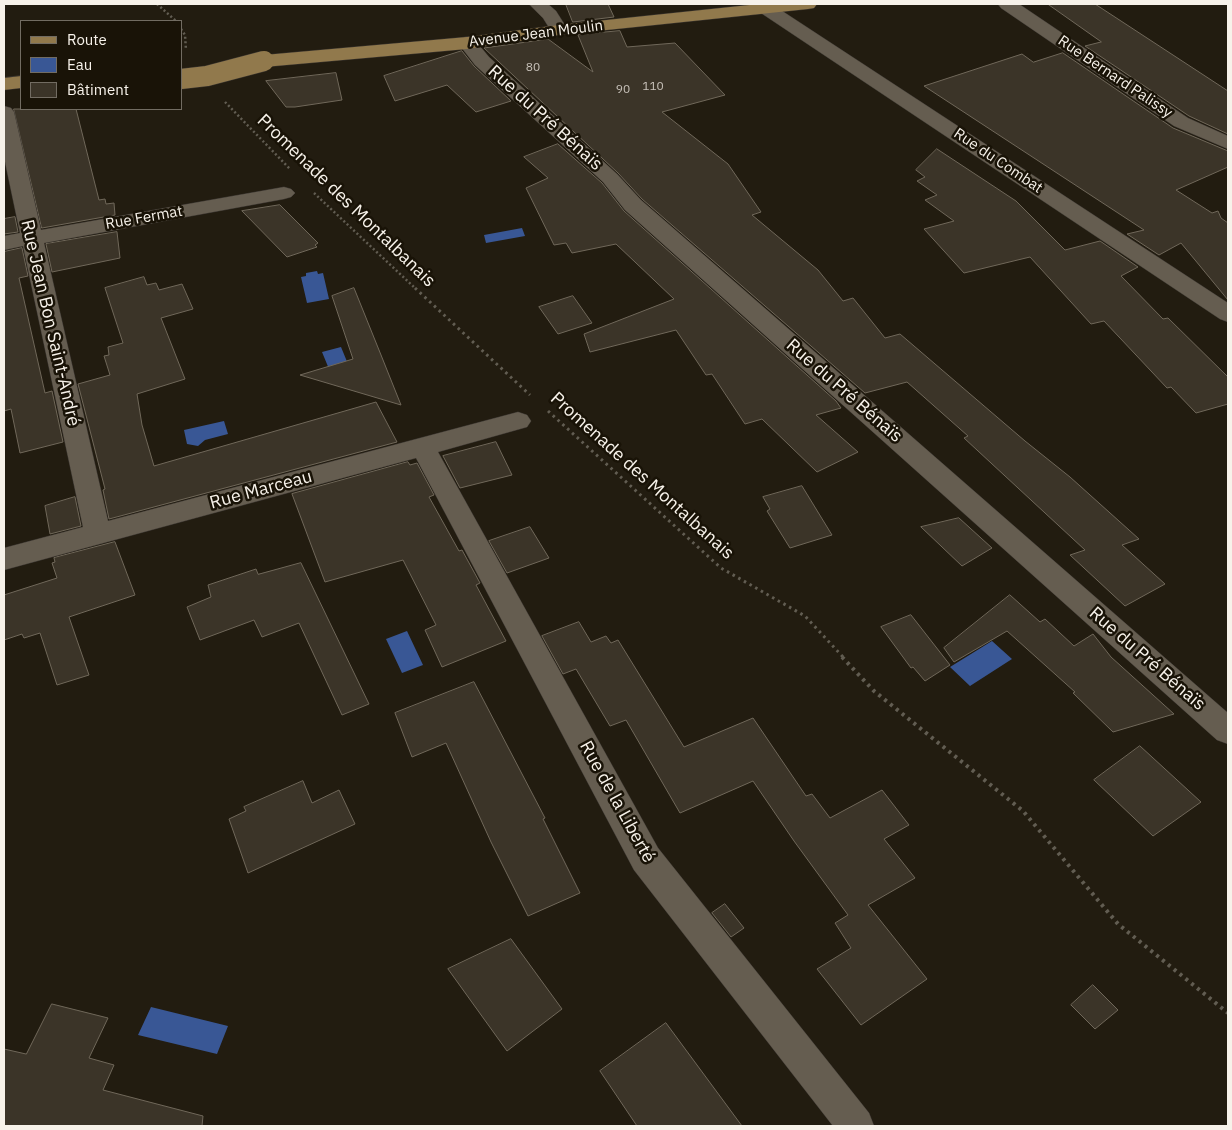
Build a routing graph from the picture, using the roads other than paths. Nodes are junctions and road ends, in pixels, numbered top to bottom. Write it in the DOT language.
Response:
graph roads {
  1 [pos="538,4"];
  2 [pos="808,4"];
  3 [pos="1007,4"];
  4 [pos="767,9"];
  5 [pos="559,30"];
  6 [pos="468,43"];
  7 [pos="264,61"];
  8 [pos="185,62"];
  9 [pos="182,79"];
  10 [pos="4,112"];
  11 [pos="1228,143"];
  12 [pos="284,193"];
  13 [pos="31,238"];
  14 [pos="4,243"];
  15 [pos="1228,314"];
  16 [pos="518,421"];
  17 [pos="423,447"];
  18 [pos="98,534"];
  19 [pos="4,559"];
  20 [pos="1228,731"];
  21 [pos="856,1126"];
  1 -- 5 [label="street"];
  2 -- 4 [label="main road, Avenue Jean Moulin"];
  3 -- 11 [label="street, Rue Bernard Palissy"];
  4 -- 5 [label="main road, Avenue Jean Moulin"];
  4 -- 15 [label="street, Rue du Combat"];
  5 -- 6 [label="main road, Avenue Jean Moulin"];
  6 -- 7 [label="main road, Avenue Jean Moulin"];
  6 -- 20 [label="street, Rue du Pré Bénaïs"];
  7 -- 8 [label="main road, bridge"];
  7 -- 9 [label="main road, bridge"];
  10 -- 13 [label="street, Rue Jean Bon Saint-André"];
  12 -- 13 [label="street, Rue Fermat"];
  13 -- 14 [label="street, Rue Fermat"];
  13 -- 18 [label="street, Rue Jean Bon Saint-André"];
  16 -- 17 [label="street, Rue Marceau"];
  17 -- 18 [label="street, Rue Marceau"];
  17 -- 21 [label="street, Rue de la Liberté"];
  18 -- 19 [label="street, Rue Marceau"];
}
